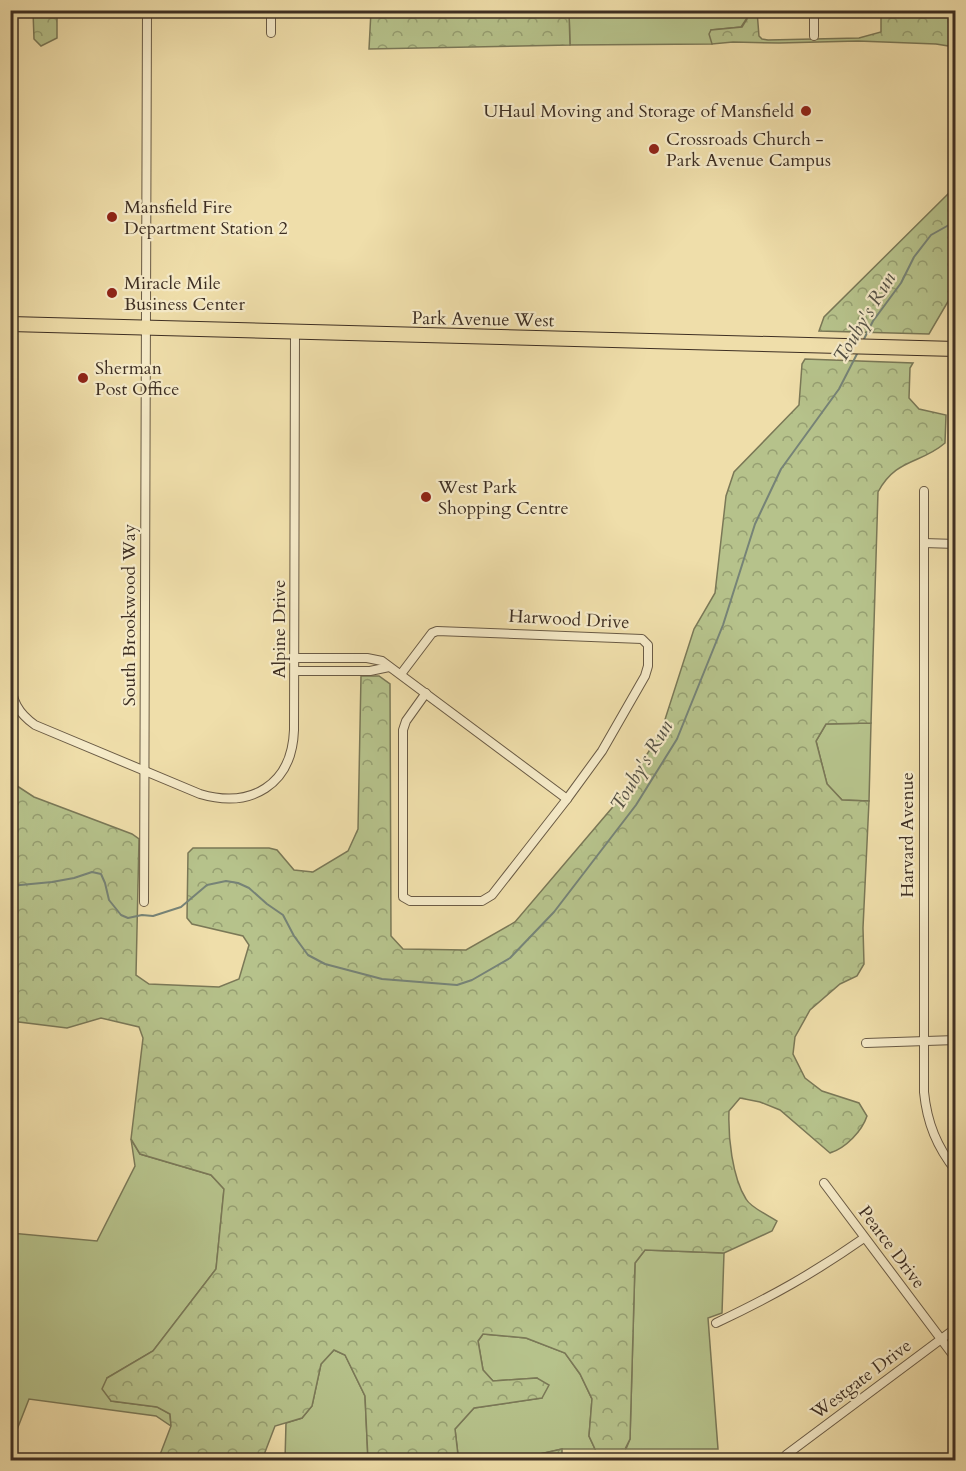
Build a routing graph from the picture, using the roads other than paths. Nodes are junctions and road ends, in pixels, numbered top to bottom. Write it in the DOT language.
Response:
graph roads {
  1 [pos="147,10"];
  2 [pos="272,10"];
  3 [pos="814,10"];
  4 [pos="271,33"];
  5 [pos="814,36"];
  6 [pos="11,324"];
  7 [pos="147,327"];
  8 [pos="295,331"];
  9 [pos="956,349"];
  10 [pos="924,491"];
  11 [pos="924,543"];
  12 [pos="956,544"];
  13 [pos="10,572"];
  14 [pos="295,658"];
  15 [pos="389,667"];
  16 [pos="295,671"];
  17 [pos="401,674"];
  18 [pos="10,680"];
  19 [pos="426,693"];
  20 [pos="145,770"];
  21 [pos="567,799"];
  22 [pos="144,902"];
  23 [pos="956,1040"];
  24 [pos="924,1041"];
  25 [pos="866,1043"];
  26 [pos="956,1171"];
  27 [pos="824,1183"];
  28 [pos="864,1238"];
  29 [pos="716,1323"];
  30 [pos="956,1328"];
  31 [pos="940,1340"];
  32 [pos="956,1359"];
  33 [pos="786,1455"];
  1 -- 7 [label="street, South Brookwood Way"];
  2 -- 4 [label="street"];
  3 -- 5 [label="street"];
  6 -- 7 [label="main road, Park Avenue West"];
  6 -- 13 [label="street"];
  7 -- 8 [label="main road, Park Avenue West"];
  7 -- 20 [label="street, South Brookwood Way"];
  8 -- 9 [label="main road, Park Avenue West"];
  8 -- 14 [label="street, Alpine Drive"];
  10 -- 11 [label="street, Harvard Avenue"];
  11 -- 12 [label="street"];
  11 -- 24 [label="street, Harvard Avenue"];
  14 -- 15 [label="street"];
  14 -- 16 [label="street, Alpine Drive"];
  15 -- 16 [label="street"];
  15 -- 17 [label="street"];
  16 -- 20 [label="street, Alpine Drive"];
  17 -- 19 [label="street"];
  17 -- 21 [label="street, Harwood Drive"];
  18 -- 20 [label="street, Alpine Drive"];
  19 -- 21 [label="street"];
  19 -- 21 [label="street, Harwood Drive"];
  20 -- 22 [label="street, South Brookwood Way"];
  23 -- 24 [label="street"];
  24 -- 25 [label="street"];
  24 -- 26 [label="street, Harvard Avenue"];
  27 -- 28 [label="street, Pearce Drive"];
  28 -- 29 [label="street"];
  28 -- 31 [label="street, Pearce Drive"];
  30 -- 31 [label="street, Westgate Drive"];
  31 -- 32 [label="street, Pearce Drive"];
  31 -- 33 [label="street, Westgate Drive"];
}
